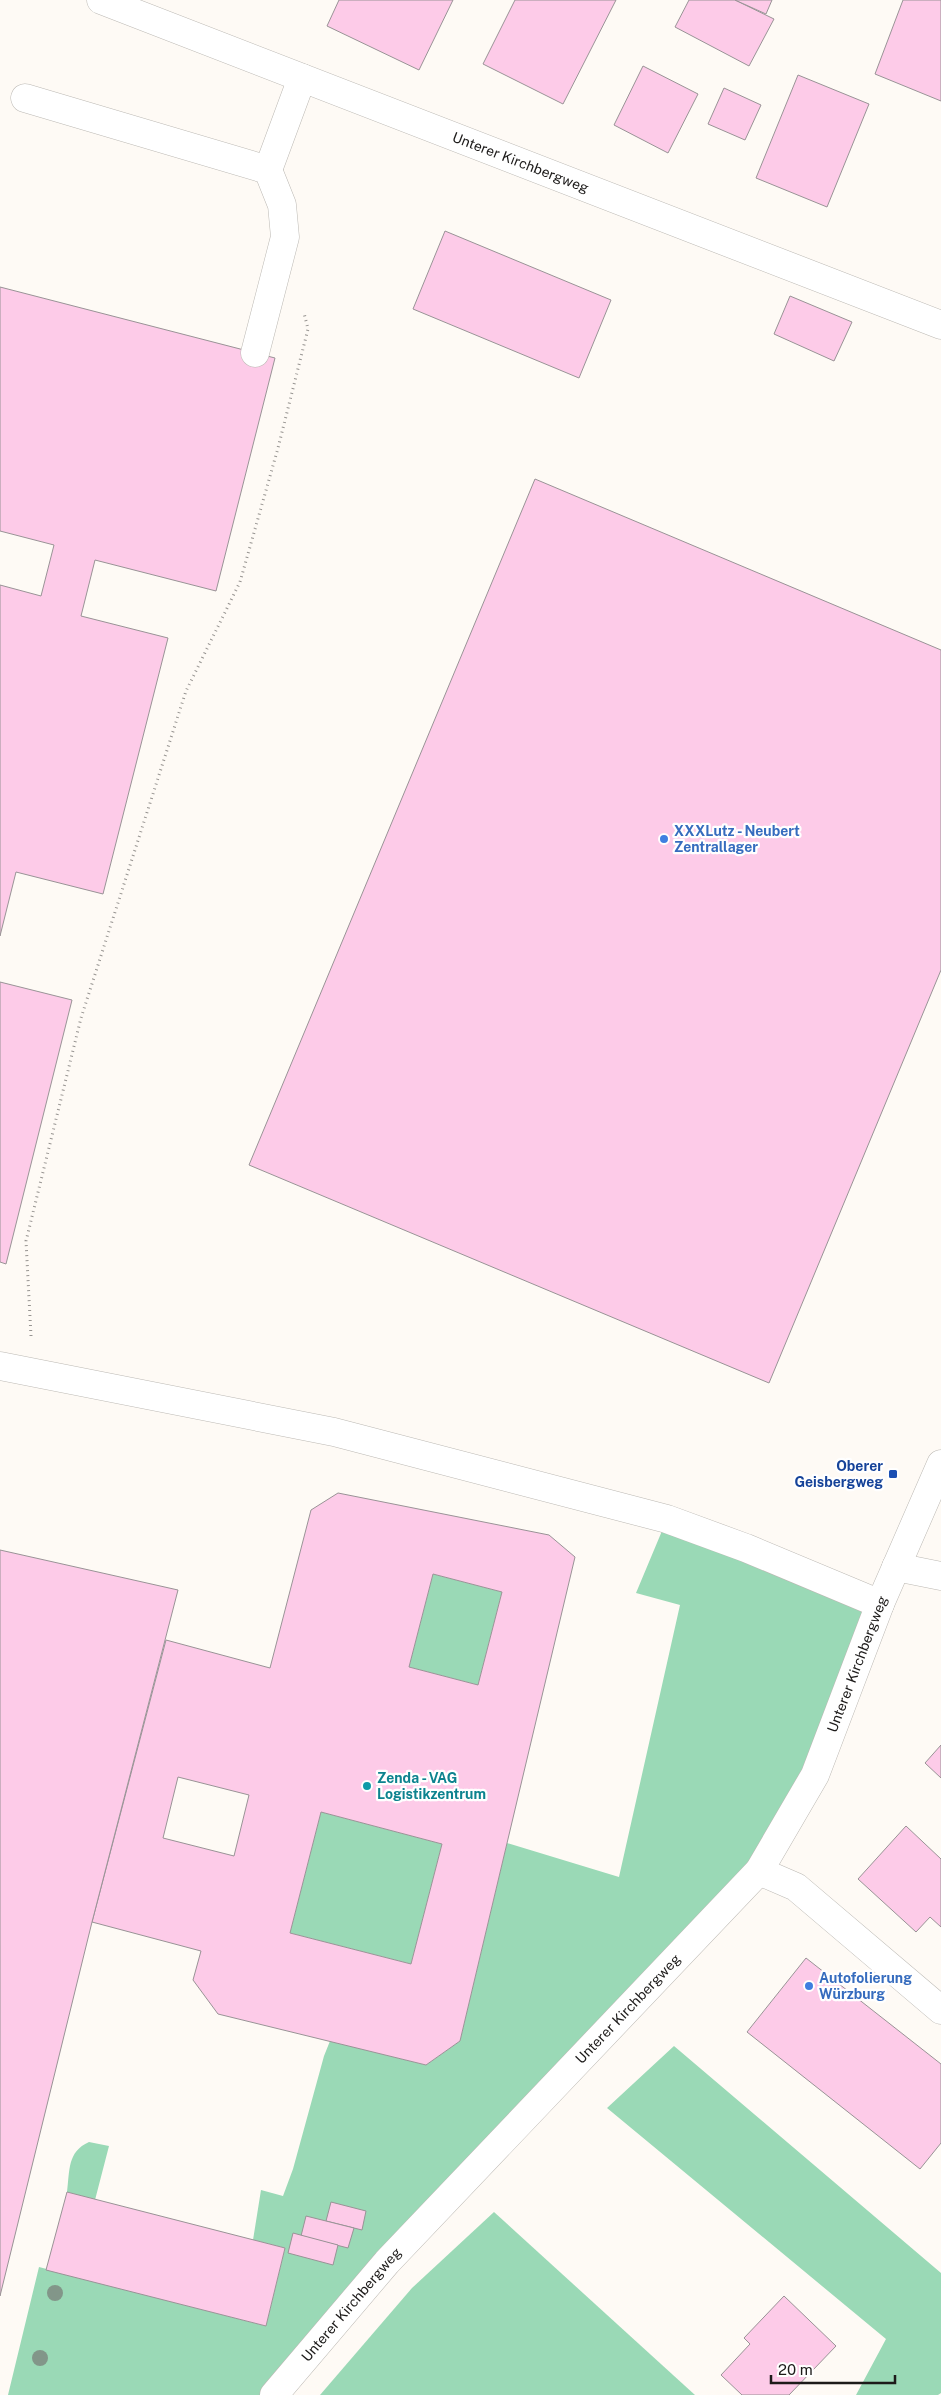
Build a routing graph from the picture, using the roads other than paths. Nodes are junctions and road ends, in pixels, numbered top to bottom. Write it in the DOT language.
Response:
graph roads {
  1 [pos="101,0"];
  2 [pos="302,78"];
  3 [pos="25,98"];
  4 [pos="268,170"];
  5 [pos="941,325"];
  6 [pos="255,353"];
  7 [pos="0,1366"];
  8 [pos="941,1464"];
  9 [pos="896,1567"];
  10 [pos="941,1576"];
  11 [pos="880,1604"];
  12 [pos="759,1871"];
  13 [pos="941,2010"];
  14 [pos="274,2395"];
  1 -- 2 [label="street, Unterer Kirchbergweg"];
  2 -- 4 [label="street"];
  2 -- 5 [label="street, Unterer Kirchbergweg"];
  3 -- 4 [label="street"];
  4 -- 6 [label="street"];
  7 -- 11 [label="street"];
  8 -- 9 [label="street, Unterer Kirchbergweg"];
  9 -- 10 [label="street"];
  9 -- 11 [label="street, Unterer Kirchbergweg"];
  11 -- 12 [label="street, Unterer Kirchbergweg"];
  12 -- 13 [label="street"];
  12 -- 14 [label="street, Unterer Kirchbergweg"];
}
